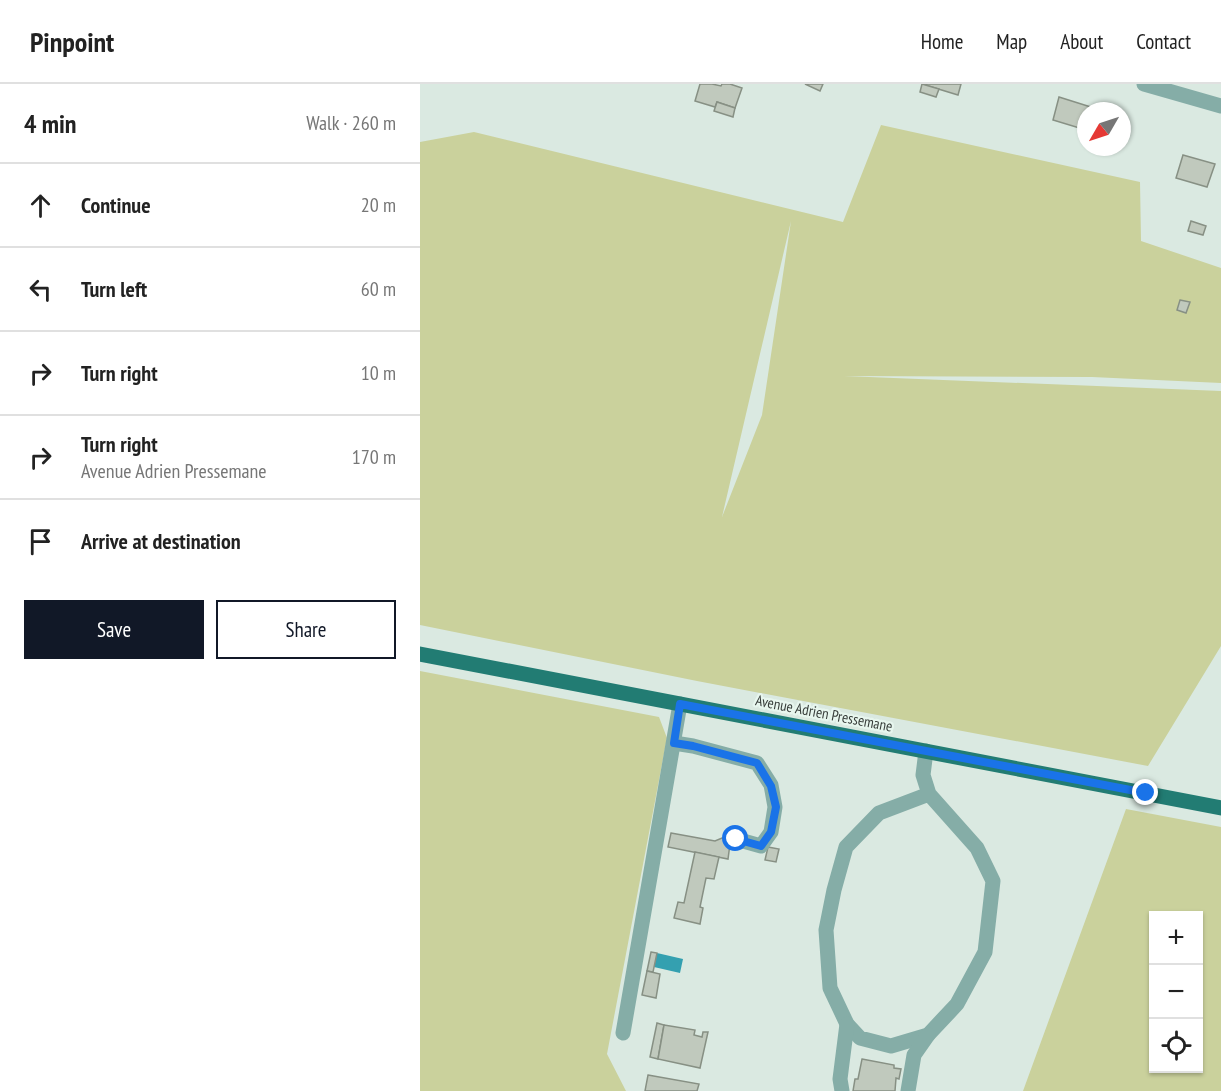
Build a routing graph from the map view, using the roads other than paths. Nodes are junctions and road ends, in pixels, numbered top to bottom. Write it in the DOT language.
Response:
graph roads {
  1 [pos="1144,84"];
  2 [pos="1221,106"];
  3 [pos="420,654"];
  4 [pos="680,704"];
  5 [pos="674,743"];
  6 [pos="926,751"];
  7 [pos="929,794"];
  8 [pos="1221,808"];
  9 [pos="736,839"];
  10 [pos="847,1024"];
  11 [pos="623,1033"];
  12 [pos="928,1035"];
  13 [pos="842,1091"];
  14 [pos="908,1091"];
  1 -- 2 [label="street"];
  3 -- 4 [label="main road, Avenue Adrien Pressemane"];
  4 -- 5 [label="street"];
  4 -- 6 [label="main road, Avenue Adrien Pressemane"];
  5 -- 9 [label="street"];
  5 -- 11 [label="street"];
  6 -- 7 [label="street"];
  6 -- 8 [label="main road, Avenue Adrien Pressemane"];
  7 -- 10 [label="street"];
  7 -- 12 [label="street"];
  10 -- 12 [label="street"];
  10 -- 13 [label="street"];
  12 -- 14 [label="street"];
}
